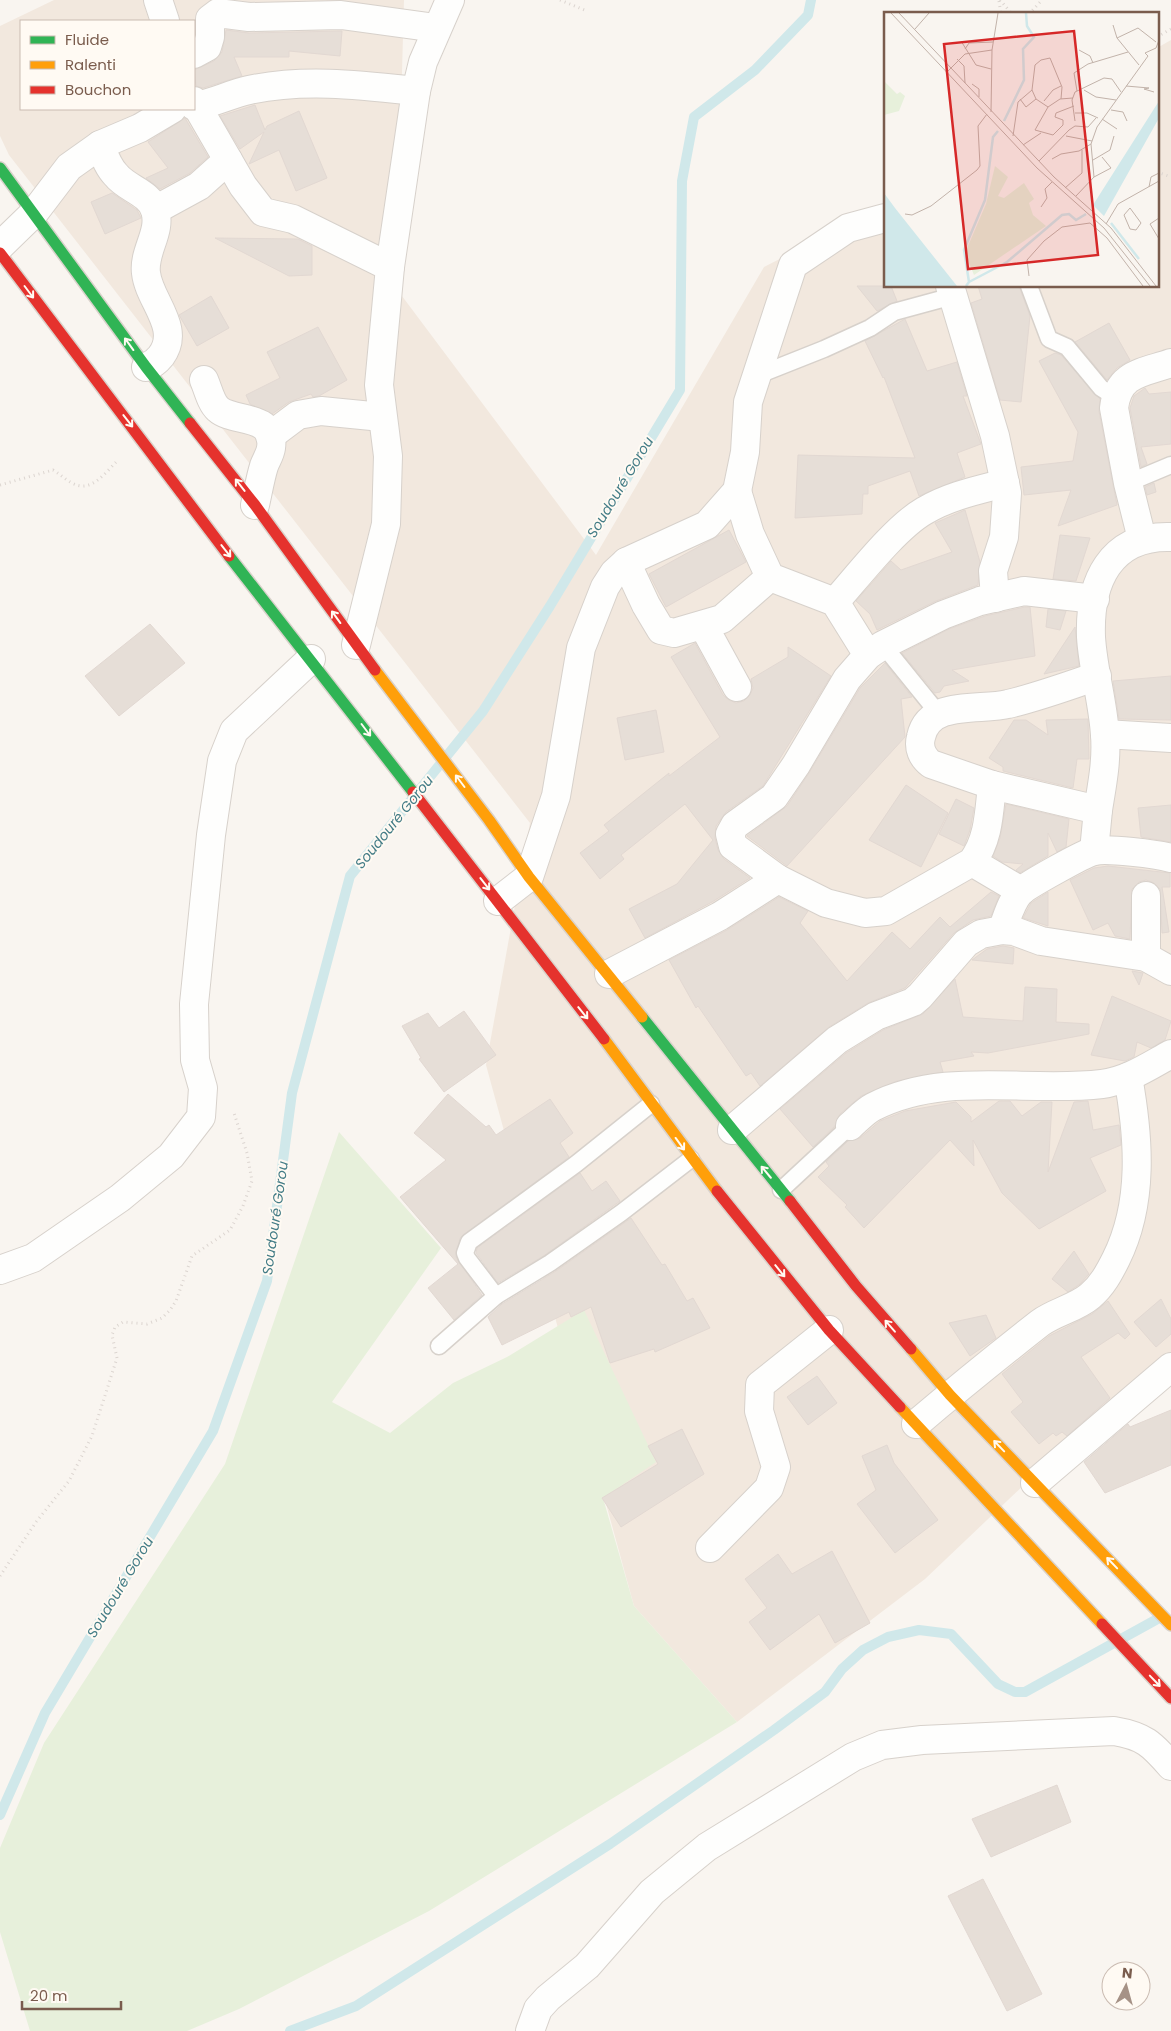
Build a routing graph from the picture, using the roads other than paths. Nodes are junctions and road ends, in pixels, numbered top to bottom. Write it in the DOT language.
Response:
graph roads {
  1 [pos="158,0"];
  2 [pos="450,0"];
  3 [pos="165,20"];
  4 [pos="436,28"];
  5 [pos="195,53"];
  6 [pos="416,91"];
  7 [pos="195,104"];
  8 [pos="180,110"];
  9 [pos="192,110"];
  10 [pos="100,144"];
  11 [pos="228,160"];
  12 [pos="0,168"];
  13 [pos="155,210"];
  14 [pos="34,213"];
  15 [pos="884,218"];
  16 [pos="0,246"];
  17 [pos="0,253"];
  18 [pos="390,267"];
  19 [pos="1030,288"];
  20 [pos="951,291"];
  21 [pos="1171,364"];
  22 [pos="146,367"];
  23 [pos="756,376"];
  24 [pos="204,380"];
  25 [pos="1115,397"];
  26 [pos="382,417"];
  27 [pos="270,436"];
  28 [pos="1171,465"];
  29 [pos="1004,483"];
  30 [pos="1128,483"];
  31 [pos="737,492"];
  32 [pos="255,505"];
  33 [pos="1171,537"];
  34 [pos="1142,539"];
  35 [pos="626,562"];
  36 [pos="770,578"];
  37 [pos="995,598"];
  38 [pos="1095,599"];
  39 [pos="836,602"];
  40 [pos="703,625"];
  41 [pos="361,650"];
  42 [pos="876,650"];
  43 [pos="311,659"];
  44 [pos="1097,676"];
  45 [pos="737,687"];
  46 [pos="938,713"];
  47 [pos="1105,734"];
  48 [pos="1171,738"];
  49 [pos="992,785"];
  50 [pos="1098,810"];
  51 [pos="1094,851"];
  52 [pos="1171,858"];
  53 [pos="972,862"];
  54 [pos="530,877"];
  55 [pos="778,879"];
  56 [pos="1021,892"];
  57 [pos="1146,896"];
  58 [pos="498,901"];
  59 [pos="1002,930"];
  60 [pos="1146,957"];
  61 [pos="1171,971"];
  62 [pos="609,974"];
  63 [pos="1171,1054"];
  64 [pos="1128,1077"];
  65 [pos="651,1104"];
  66 [pos="850,1126"];
  67 [pos="732,1130"];
  68 [pos="691,1159"];
  69 [pos="781,1190"];
  70 [pos="0,1270"];
  71 [pos="496,1296"];
  72 [pos="829,1330"];
  73 [pos="439,1346"];
  74 [pos="1171,1367"];
  75 [pos="950,1395"];
  76 [pos="916,1424"];
  77 [pos="1035,1483"];
  78 [pos="710,1548"];
  79 [pos="1171,1626"];
  80 [pos="1171,1698"];
  81 [pos="1171,1766"];
  82 [pos="530,2031"];
  1 -- 3 [label="street"];
  2 -- 4 [label="street"];
  4 -- 5 [label="street"];
  4 -- 6 [label="street"];
  6 -- 7 [label="street"];
  6 -- 18 [label="street"];
  8 -- 10 [label="street"];
  9 -- 11 [label="street"];
  10 -- 13 [label="street"];
  10 -- 14 [label="street"];
  11 -- 13 [label="street"];
  11 -- 18 [label="street"];
  12 -- 14 [label="main road"];
  13 -- 22 [label="street"];
  14 -- 16 [label="street"];
  22 -- 14 [label="main road, one-way"];
  15 -- 23 [label="street"];
  17 -- 43 [label="main road, one-way"];
  18 -- 26 [label="street"];
  19 -- 25 [label="lane"];
  20 -- 23 [label="lane"];
  20 -- 29 [label="street"];
  21 -- 25 [label="street"];
  32 -- 22 [label="main road, one-way"];
  23 -- 31 [label="street"];
  24 -- 27 [label="street"];
  25 -- 30 [label="street"];
  26 -- 27 [label="street"];
  26 -- 41 [label="street"];
  27 -- 32 [label="street"];
  28 -- 30 [label="lane"];
  29 -- 37 [label="street"];
  29 -- 39 [label="street"];
  30 -- 34 [label="street"];
  31 -- 35 [label="street"];
  31 -- 36 [label="street"];
  41 -- 32 [label="main road, one-way"];
  33 -- 34 [label="street"];
  34 -- 38 [label="street"];
  35 -- 40 [label="street"];
  35 -- 54 [label="street"];
  36 -- 39 [label="street"];
  36 -- 40 [label="street"];
  37 -- 38 [label="street"];
  37 -- 42 [label="street"];
  38 -- 44 [label="street"];
  39 -- 42 [label="street"];
  40 -- 45 [label="street"];
  54 -- 41 [label="main road, one-way"];
  42 -- 46 [label="lane"];
  42 -- 55 [label="street"];
  43 -- 58 [label="main road, one-way"];
  43 -- 70 [label="street"];
  44 -- 46 [label="street"];
  44 -- 47 [label="street"];
  46 -- 49 [label="street"];
  47 -- 48 [label="street"];
  47 -- 50 [label="street"];
  49 -- 50 [label="street"];
  49 -- 53 [label="street"];
  50 -- 51 [label="street"];
  51 -- 52 [label="street"];
  51 -- 56 [label="street"];
  53 -- 55 [label="street"];
  53 -- 56 [label="street"];
  54 -- 58 [label="street"];
  54 -- 62 [label="main road"];
  55 -- 62 [label="street"];
  56 -- 59 [label="street"];
  57 -- 60 [label="street"];
  58 -- 65 [label="main road, one-way"];
  59 -- 60 [label="street"];
  59 -- 67 [label="street"];
  60 -- 61 [label="street"];
  62 -- 67 [label="main road"];
  63 -- 64 [label="street"];
  64 -- 66 [label="street"];
  64 -- 75 [label="street"];
  65 -- 68 [label="main road, one-way"];
  65 -- 71 [label="lane"];
  66 -- 69 [label="lane"];
  69 -- 67 [label="main road, one-way"];
  68 -- 71 [label="lane"];
  68 -- 72 [label="main road, one-way"];
  75 -- 69 [label="main road, one-way"];
  71 -- 73 [label="lane"];
  72 -- 76 [label="main road"];
  72 -- 78 [label="street"];
  74 -- 77 [label="street"];
  75 -- 76 [label="street"];
  77 -- 75 [label="main road, one-way"];
  76 -- 80 [label="main road, one-way"];
  79 -- 77 [label="main road, one-way"];
  81 -- 82 [label="street"];
}
